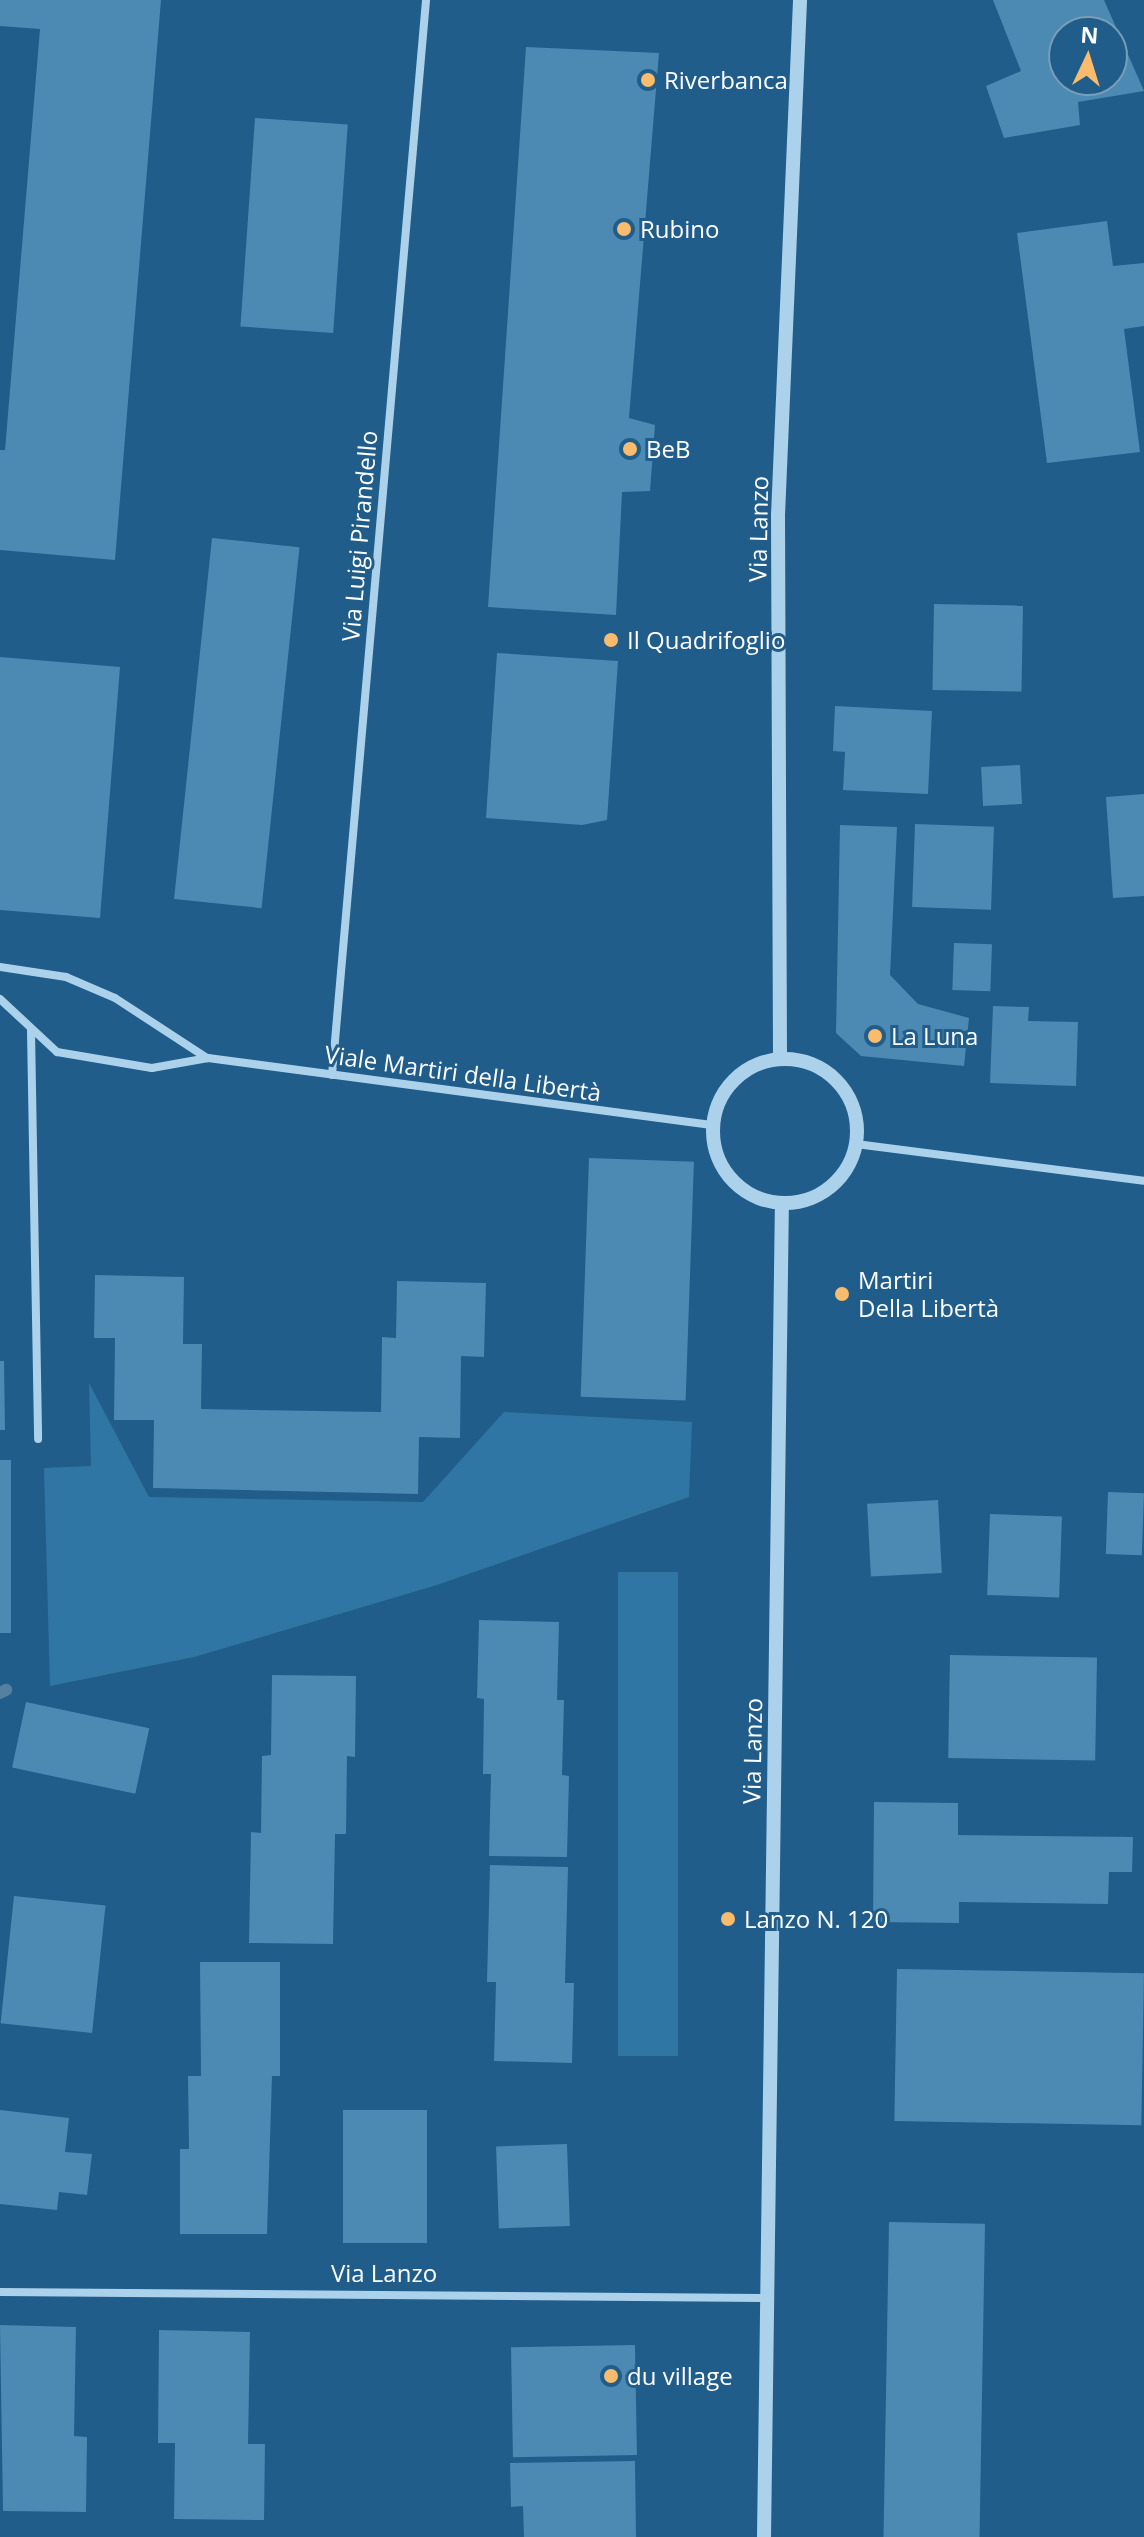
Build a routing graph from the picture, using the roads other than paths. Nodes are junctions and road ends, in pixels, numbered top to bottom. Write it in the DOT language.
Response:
graph roads {
  1 [pos="426,0"];
  2 [pos="800,0"];
  3 [pos="0,967"];
  4 [pos="0,999"];
  5 [pos="31,1031"];
  6 [pos="208,1058"];
  7 [pos="780,1059"];
  8 [pos="332,1075"];
  9 [pos="712,1125"];
  10 [pos="856,1144"];
  11 [pos="1144,1181"];
  12 [pos="782,1203"];
  13 [pos="38,1439"];
  14 [pos="0,2292"];
  15 [pos="768,2298"];
  16 [pos="764,2537"];
  1 -- 8 [label="street, Via Luigi Pirandello"];
  2 -- 7 [label="street, Via Lanzo"];
  3 -- 6 [label="street, Viale Martiri della Libertà"];
  4 -- 5 [label="street, Viale Martiri della Libertà"];
  5 -- 6 [label="street, Viale Martiri della Libertà"];
  5 -- 13 [label="street"];
  6 -- 8 [label="street, Viale Martiri della Libertà"];
  7 -- 9 [label="street"];
  7 -- 10 [label="street"];
  8 -- 9 [label="street, Viale Martiri della Libertà"];
  9 -- 12 [label="street"];
  10 -- 11 [label="street"];
  10 -- 12 [label="street"];
  12 -- 15 [label="street, Via Lanzo"];
  14 -- 15 [label="street, Via Lanzo"];
  15 -- 16 [label="street, Via Lanzo"];
}
